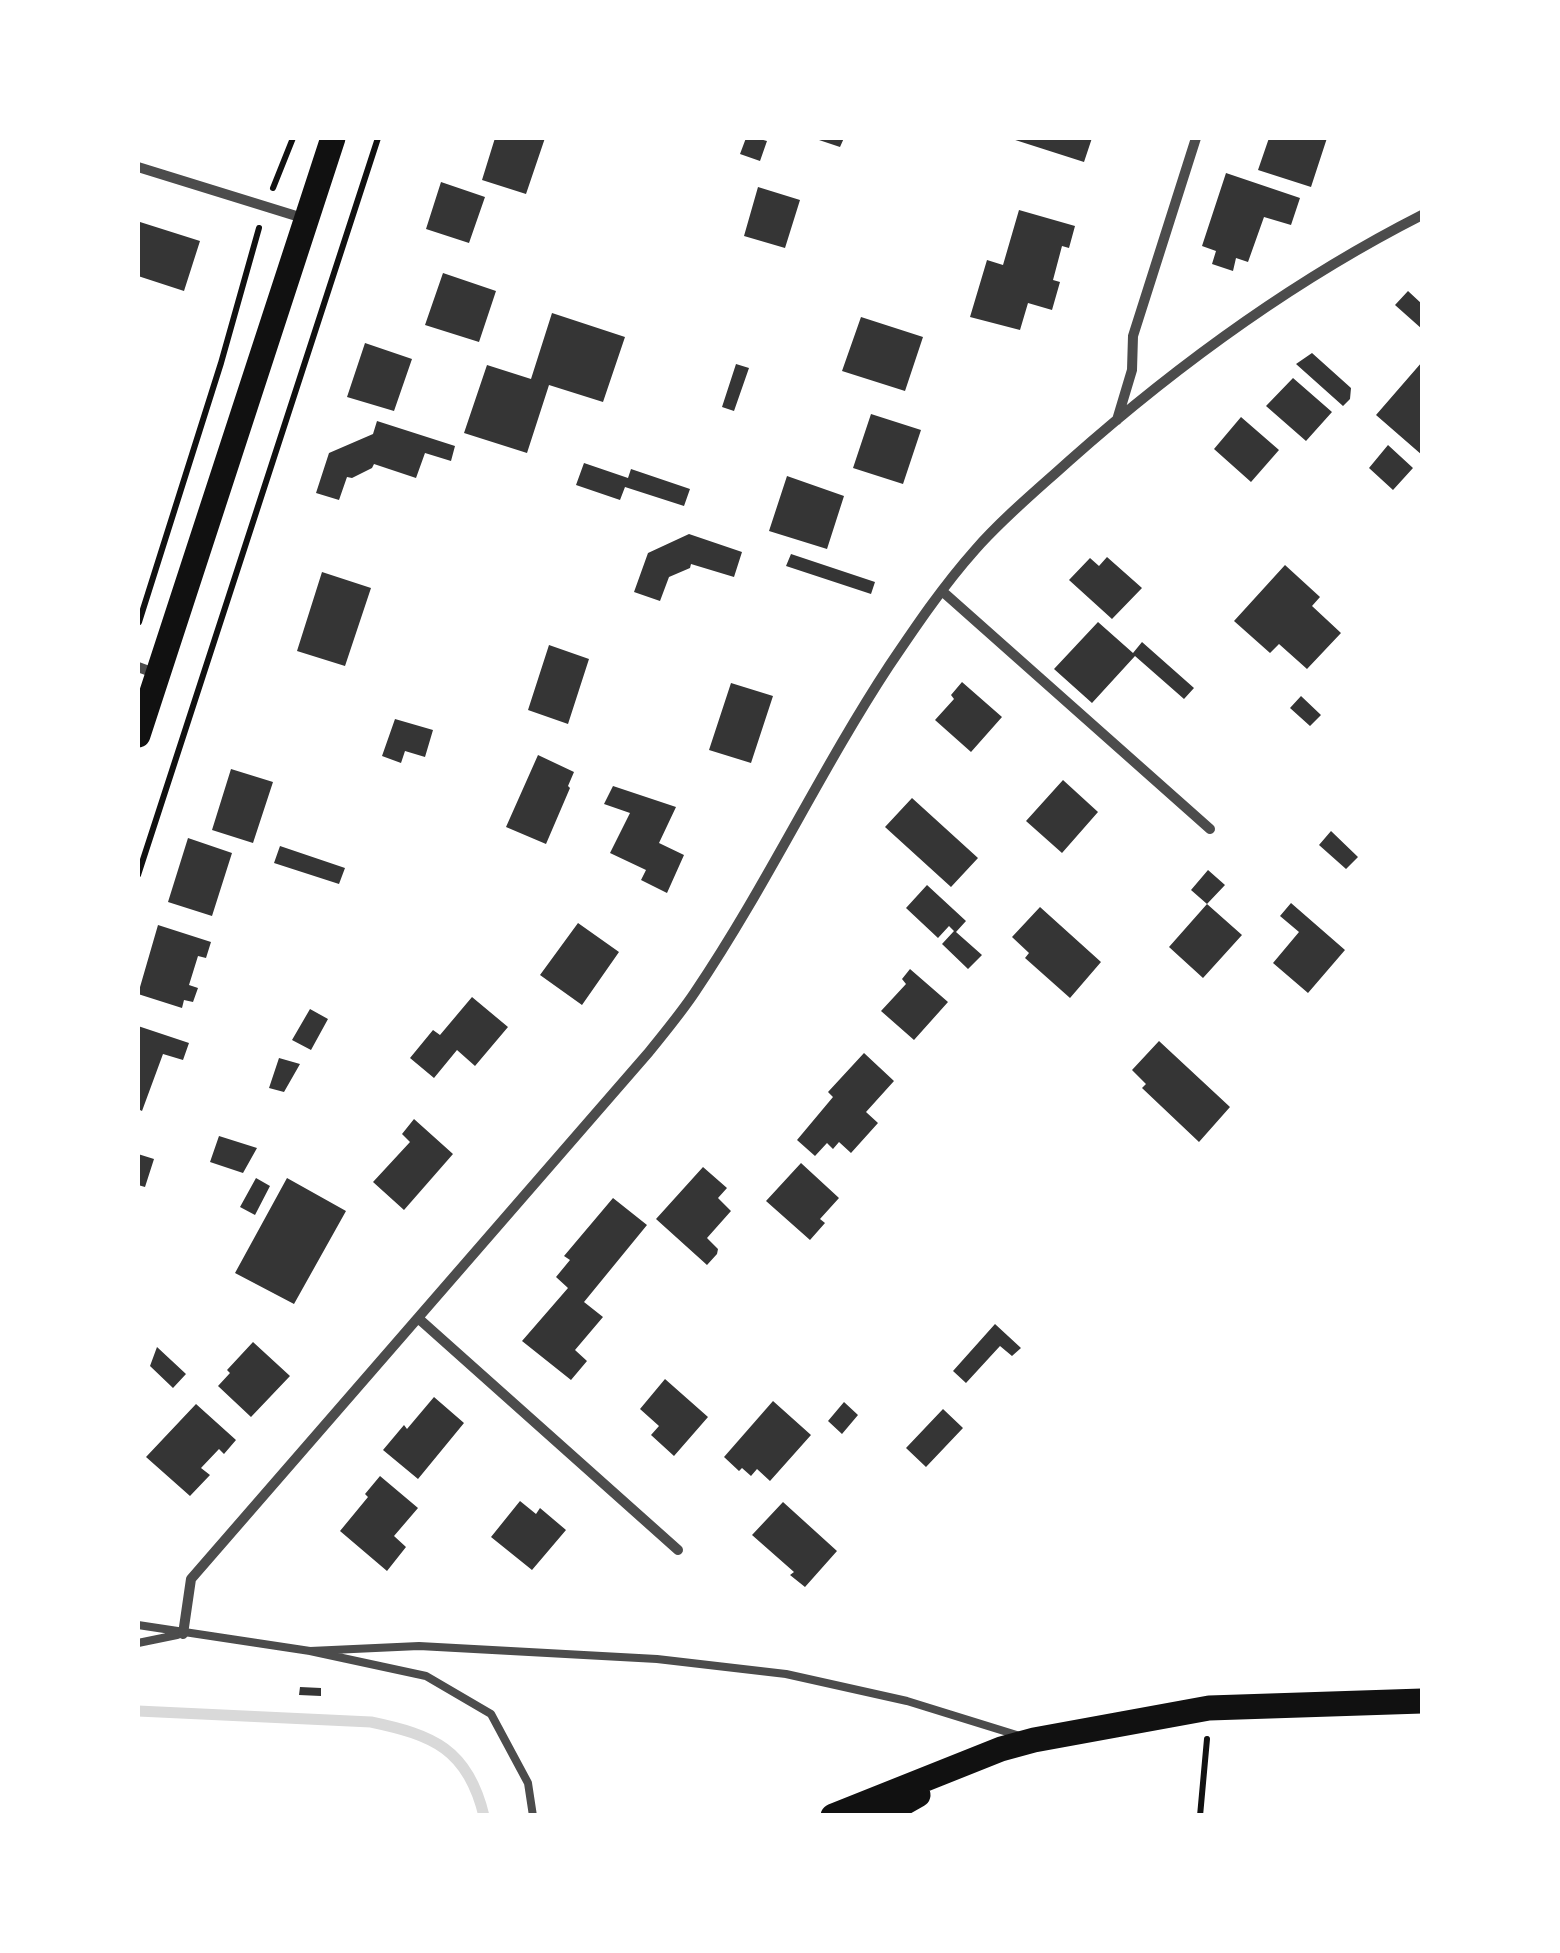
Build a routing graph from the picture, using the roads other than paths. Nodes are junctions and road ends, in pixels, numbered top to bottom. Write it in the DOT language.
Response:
graph roads {
  1 [pos="333,138"];
  2 [pos="1196,138"];
  3 [pos="138,167"];
  4 [pos="1422,215"];
  5 [pos="306,220"];
  6 [pos="1117,420"];
  7 [pos="942,591"];
  8 [pos="148,671"];
  9 [pos="138,735"];
  10 [pos="1210,829"];
  11 [pos="418,1318"];
  12 [pos="678,1550"];
  13 [pos="138,1625"];
  14 [pos="183,1634"];
  15 [pos="138,1643"];
  16 [pos="310,1652"];
  17 [pos="1422,1702"];
  18 [pos="1034,1740"];
  19 [pos="1001,1749"];
  20 [pos="533,1816"];
  21 [pos="833,1816"];
  22 [pos="881,1816"];
  1 -- 5 [label="main road"];
  2 -- 6 [label="street"];
  3 -- 5 [label="street"];
  4 -- 6 [label="street"];
  5 -- 8 [label="main road"];
  6 -- 7 [label="street"];
  7 -- 10 [label="street"];
  7 -- 11 [label="street"];
  8 -- 9 [label="main road"];
  11 -- 12 [label="street"];
  11 -- 14 [label="street"];
  13 -- 14 [label="lane"];
  14 -- 15 [label="lane"];
  14 -- 16 [label="lane"];
  16 -- 18 [label="lane"];
  16 -- 20 [label="lane"];
  17 -- 18 [label="main road"];
  18 -- 19 [label="main road"];
  19 -- 21 [label="main road"];
  19 -- 22 [label="main road"];
}
